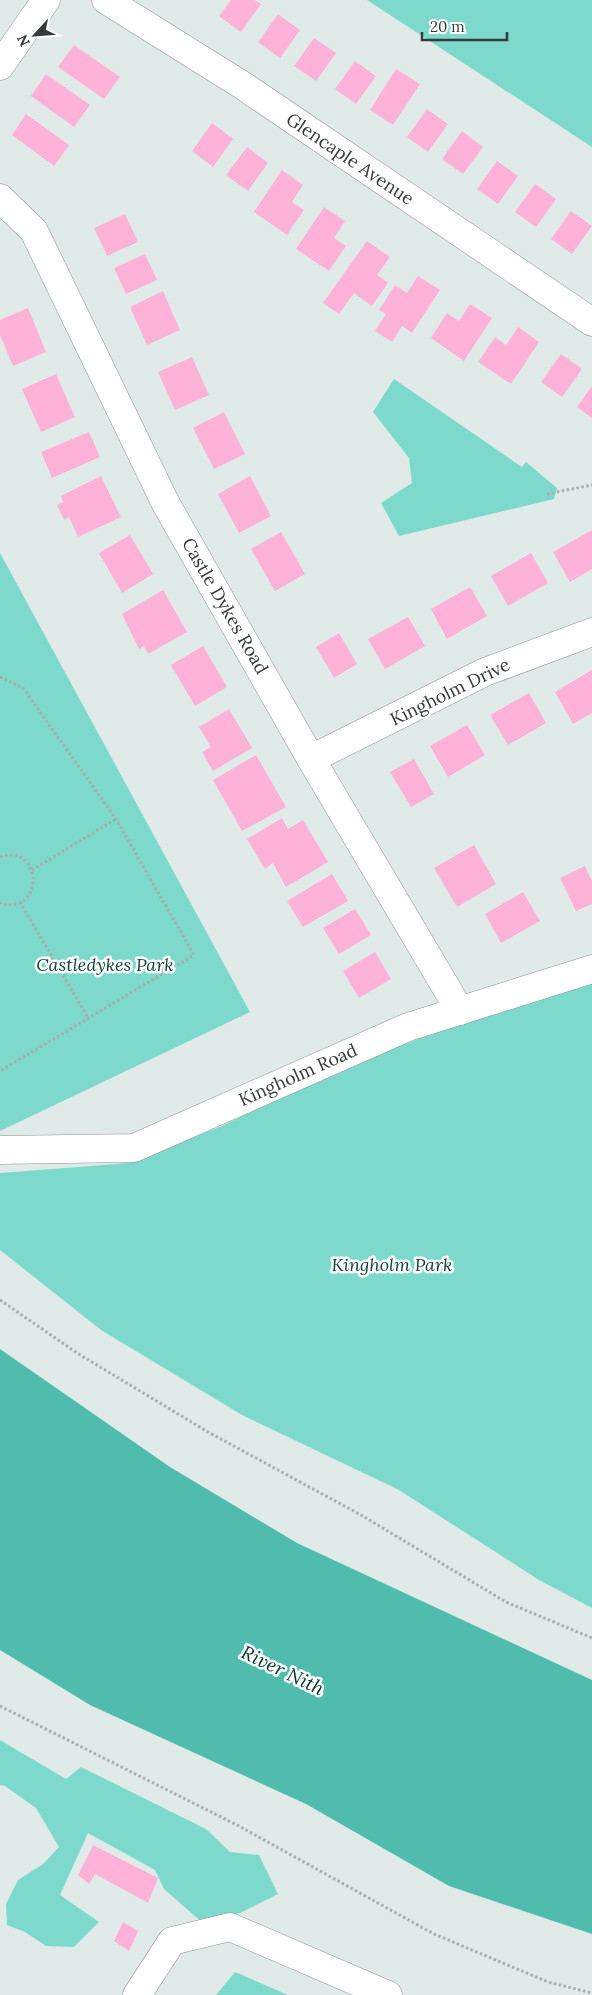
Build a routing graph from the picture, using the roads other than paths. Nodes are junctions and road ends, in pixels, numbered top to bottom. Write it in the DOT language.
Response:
graph roads {
  1 [pos="46,0"];
  2 [pos="106,0"];
  3 [pos="0,66"];
  4 [pos="0,198"];
  5 [pos="592,322"];
  6 [pos="592,632"];
  7 [pos="311,759"];
  8 [pos="592,969"];
  9 [pos="460,1011"];
  10 [pos="0,1150"];
  11 [pos="137,1995"];
  12 [pos="388,1995"];
  1 -- 3 [label="street"];
  2 -- 5 [label="street, Glencaple Avenue"];
  4 -- 7 [label="street, Castle Dykes Road"];
  6 -- 7 [label="street, Kingholm Drive"];
  7 -- 9 [label="street, Castle Dykes Road"];
  8 -- 9 [label="street, Kingholm Road"];
  9 -- 10 [label="street, Kingholm Road"];
  11 -- 12 [label="street"];
}
